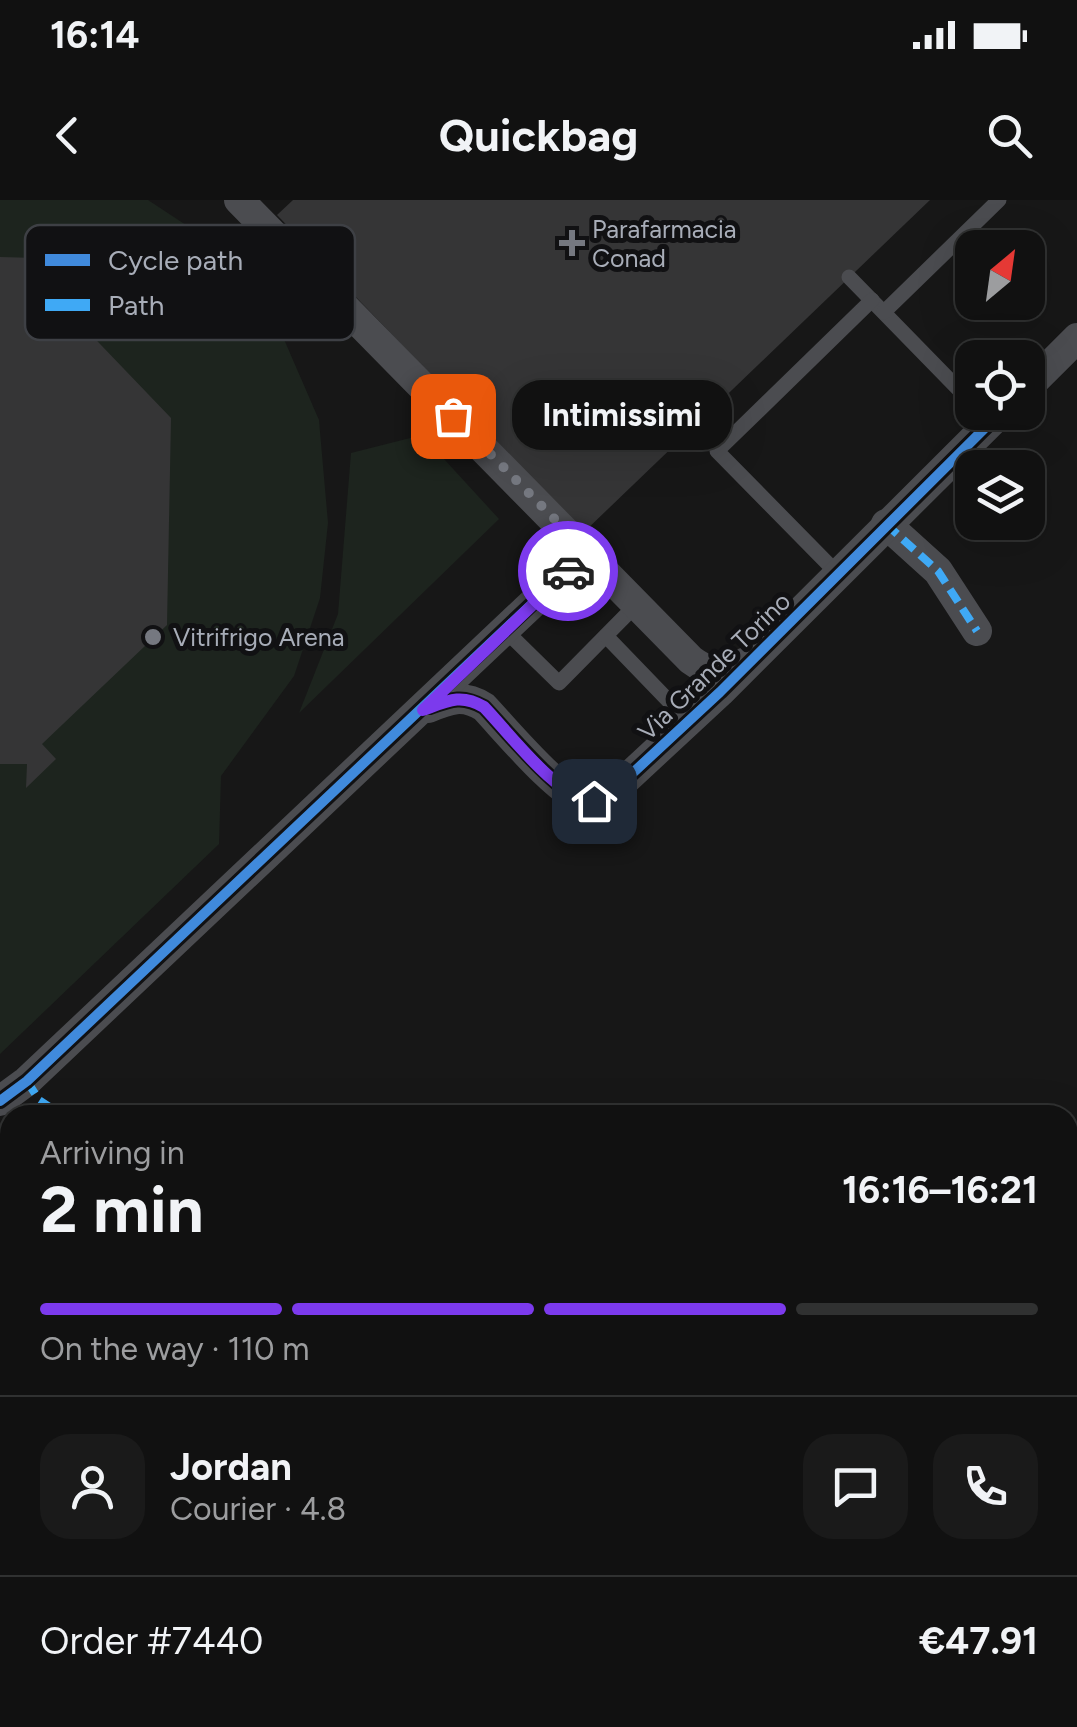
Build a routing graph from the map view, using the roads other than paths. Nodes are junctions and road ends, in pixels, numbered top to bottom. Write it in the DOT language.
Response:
graph roads {
  1 [pos="239,200"];
  2 [pos="998,200"];
  3 [pos="264,225"];
  4 [pos="849,277"];
  5 [pos="878,306"];
  6 [pos="355,317"];
  7 [pos="1077,338"];
  8 [pos="1045,369"];
  9 [pos="955,382"];
  10 [pos="972,430"];
  11 [pos="886,524"];
  12 [pos="587,552"];
  13 [pos="837,573"];
  14 [pos="638,603"];
  15 [pos="505,630"];
  16 [pos="977,631"];
  17 [pos="606,636"];
  18 [pos="749,661"];
  19 [pos="423,710"];
  20 [pos="688,721"];
  21 [pos="0,1100"];
  1 -- 3 [label="street, Via Grande Torino"];
  2 -- 5 [label="lane"];
  4 -- 5 [label="lane"];
  5 -- 9 [label="lane"];
  5 -- 13 [label="lane"];
  6 -- 12 [label="street, Via Grande Torino"];
  7 -- 8 [label="street"];
  10 -- 11 [label="street, Via Grande Torino"];
  11 -- 13 [label="street, Via Grande Torino"];
  11 -- 16 [label="street"];
  12 -- 14 [label="street, Via Grande Torino"];
  12 -- 15 [label="street"];
  13 -- 18 [label="street, Via Grande Torino"];
  14 -- 17 [label="lane"];
  14 -- 18 [label="street, Via Grande Torino"];
  15 -- 17 [label="lane"];
  15 -- 19 [label="street"];
  17 -- 20 [label="lane"];
  18 -- 20 [label="street, Via Grande Torino"];
  19 -- 20 [label="street, Via Grande Torino"];
  19 -- 21 [label="street"];
}
